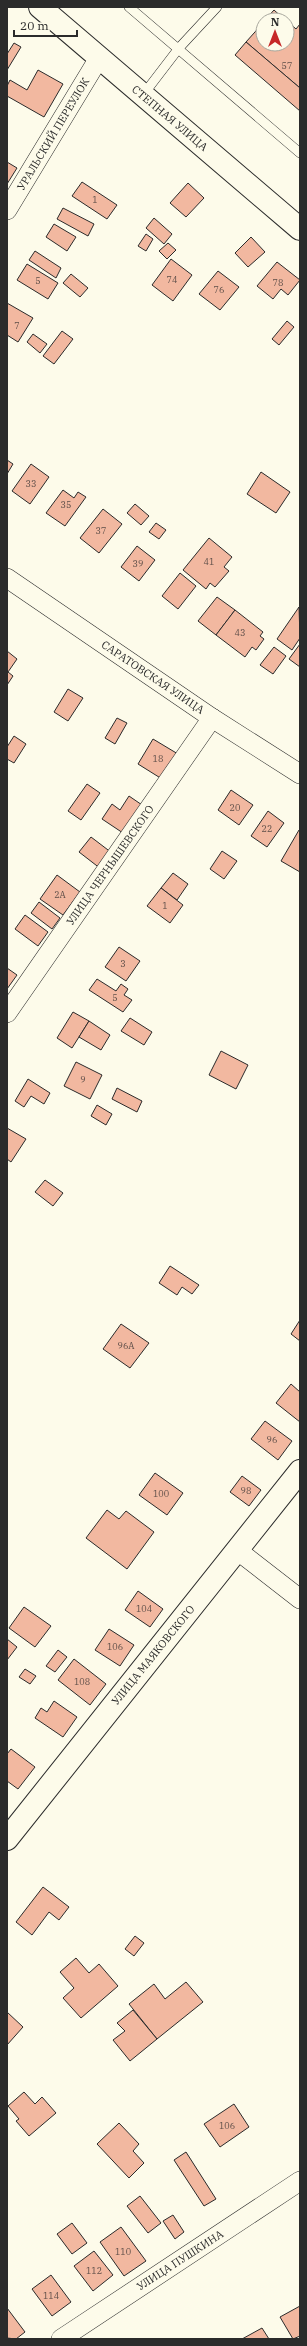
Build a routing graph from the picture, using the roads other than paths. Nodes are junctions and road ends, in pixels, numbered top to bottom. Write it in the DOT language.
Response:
graph roads {
  1 [pos="40,7"];
  2 [pos="129,7"];
  3 [pos="217,7"];
  4 [pos="179,48"];
  5 [pos="99,58"];
  6 [pos="143,95"];
  7 [pos="300,152"];
  8 [pos="7,210"];
  9 [pos="300,228"];
  10 [pos="7,578"];
  11 [pos="212,718"];
  12 [pos="300,774"];
  13 [pos="7,1013"];
  14 [pos="300,1472"];
  15 [pos="237,1550"];
  16 [pos="300,1598"];
  17 [pos="7,1839"];
  18 [pos="300,2181"];
  19 [pos="61,2339"];
  1 -- 5 [label="main road, СТЕПНАЯ УЛИЦА"];
  2 -- 4 [label="lane"];
  3 -- 4 [label="lane"];
  4 -- 6 [label="lane"];
  4 -- 7 [label="lane"];
  5 -- 6 [label="main road, СТЕПНАЯ УЛИЦА"];
  5 -- 8 [label="street, УРАЛЬСКИЙ ПЕРЕУЛОК"];
  6 -- 9 [label="main road, СТЕПНАЯ УЛИЦА"];
  10 -- 11 [label="street, САРАТОВСКАЯ УЛИЦА"];
  11 -- 12 [label="street, САРАТОВСКАЯ УЛИЦА"];
  11 -- 13 [label="street, УЛИЦА ЧЕРНЫШЕВСКОГО"];
  14 -- 15 [label="main road, УЛИЦА МАЯКОВСКОГО"];
  15 -- 16 [label="street"];
  15 -- 17 [label="main road, УЛИЦА МАЯКОВСКОГО"];
  18 -- 19 [label="street, УЛИЦА ПУШКИНА"];
}
